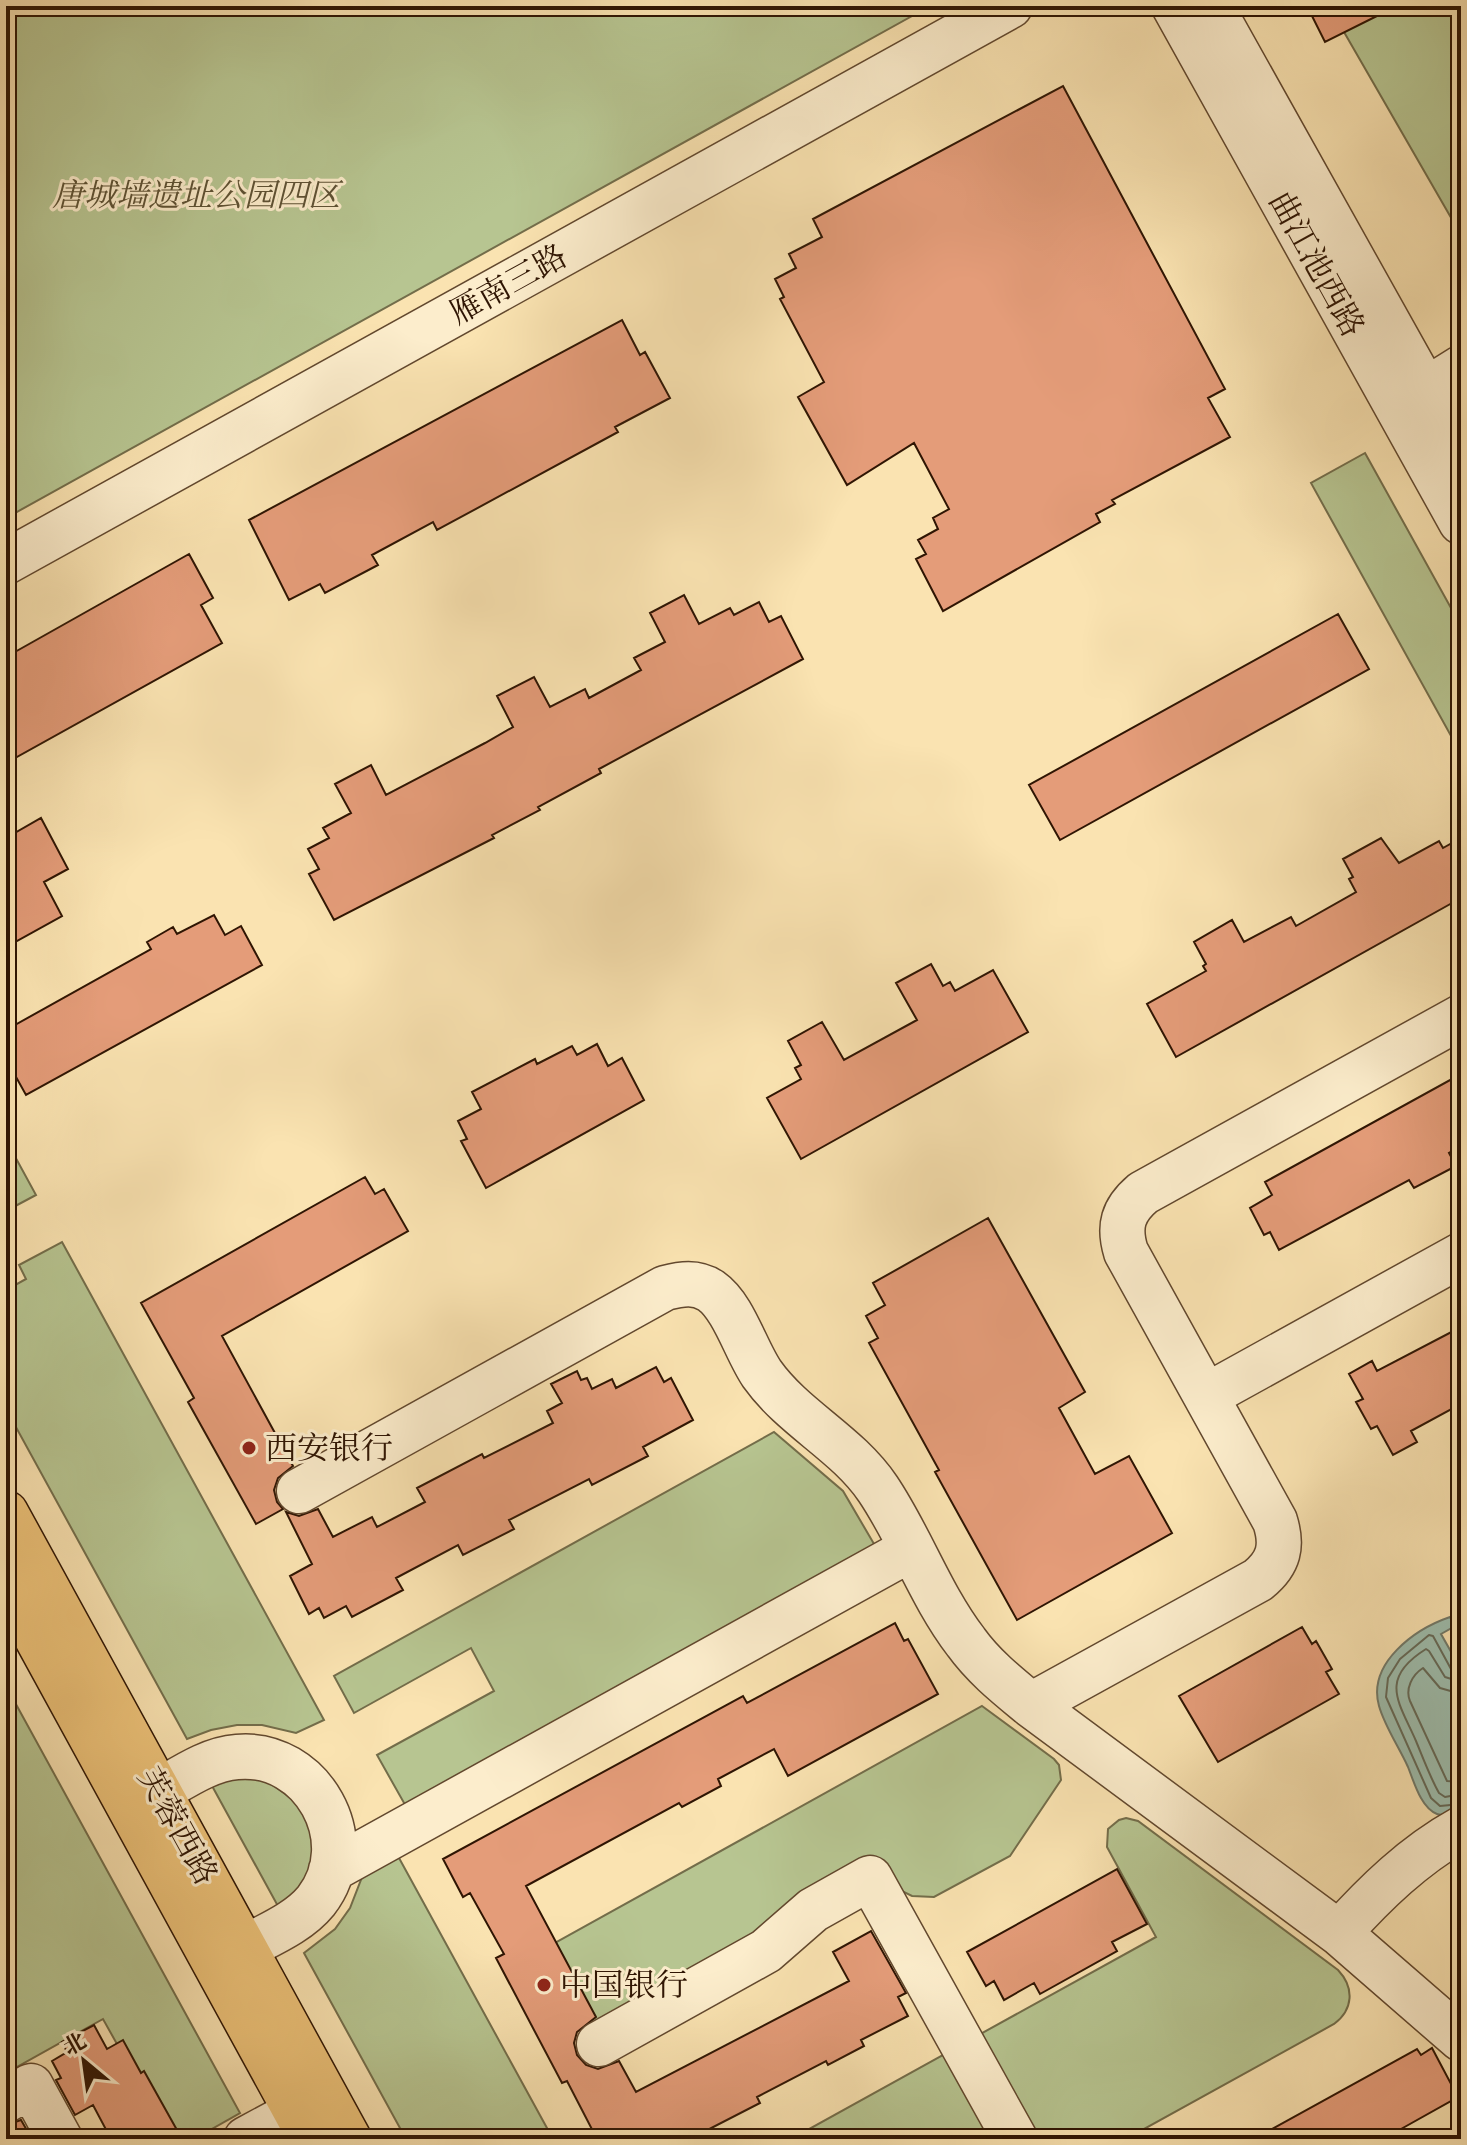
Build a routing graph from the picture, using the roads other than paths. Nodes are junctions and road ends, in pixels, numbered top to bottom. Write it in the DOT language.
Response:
graph roads {
  1 [pos="1010,6"];
  2 [pos="1174,6"];
  3 [pos="1211,6"];
  4 [pos="1428,389"];
  5 [pos="1461,453"];
  6 [pos="1461,522"];
  7 [pos="6,562"];
  8 [pos="1461,1017"];
  9 [pos="1461,1255"];
  10 [pos="1206,1396"];
  11 [pos="299,1491"];
  12 [pos="6,1513"];
  13 [pos="911,1549"];
  14 [pos="6,1582"];
  15 [pos="1031,1705"];
  16 [pos="159,1791"];
  17 [pos="1461,1829"];
  18 [pos="331,1870"];
  19 [pos="1339,1933"];
  20 [pos="244,1948"];
  21 [pos="1461,2039"];
  22 [pos="599,2044"];
  23 [pos="6,2100"];
  24 [pos="304,2125"];
  25 [pos="60,2139"];
  26 [pos="246,2139"];
  27 [pos="349,2139"];
  28 [pos="1015,2139"];
  1 -- 7 [label="street, 雁南三路"];
  2 -- 4 [label="street, 曲江池西路"];
  3 -- 4 [label="street, 曲江池西路"];
  4 -- 5 [label="street, 曲江池西路"];
  4 -- 6 [label="street, 曲江池西路"];
  8 -- 10 [label="street"];
  9 -- 10 [label="street"];
  10 -- 15 [label="street"];
  11 -- 13 [label="street"];
  12 -- 16 [label="main road, 芙蓉西路"];
  13 -- 15 [label="street"];
  13 -- 18 [label="street"];
  14 -- 24 [label="main road, 芙蓉西路"];
  15 -- 19 [label="street"];
  16 -- 18 [label="street"];
  16 -- 20 [label="main road, 芙蓉西路"];
  17 -- 19 [label="street"];
  18 -- 20 [label="street"];
  19 -- 21 [label="street"];
  20 -- 27 [label="main road, 芙蓉西路"];
  22 -- 28 [label="street"];
  23 -- 25 [label="street"];
  24 -- 26 [label="street"];
}
